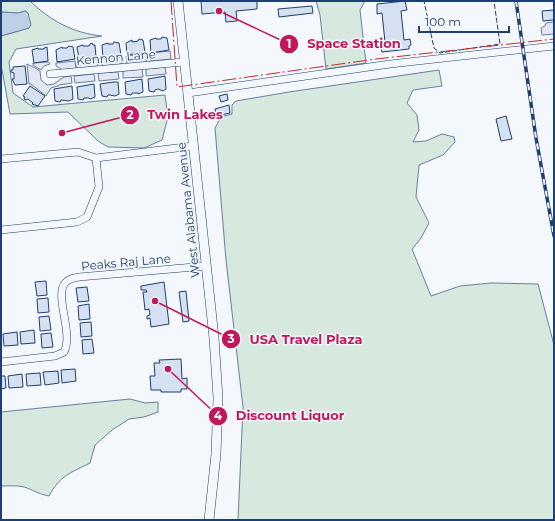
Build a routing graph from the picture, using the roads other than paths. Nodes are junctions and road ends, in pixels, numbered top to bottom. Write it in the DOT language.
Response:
graph roads {
  1 [pos="178,1"];
  2 [pos="554,46"];
  3 [pos="184,62"];
  4 [pos="50,74"];
  5 [pos="188,93"];
  6 [pos="193,146"];
  7 [pos="96,158"];
  8 [pos="1,159"];
  9 [pos="1,230"];
  10 [pos="206,266"];
  11 [pos="1,362"];
  12 [pos="209,520"];
  1 -- 3 [label="main road, West Alabama Avenue"];
  2 -- 5 [label="street"];
  3 -- 4 [label="street, Kennon Lane"];
  3 -- 5 [label="main road, West Alabama Avenue"];
  5 -- 6 [label="main road, West Alabama Avenue"];
  6 -- 7 [label="street"];
  6 -- 10 [label="main road, West Alabama Avenue"];
  7 -- 8 [label="street"];
  7 -- 9 [label="street"];
  10 -- 11 [label="street, Peaks Raj Lane"];
  10 -- 12 [label="main road, West Alabama Avenue"];
}
